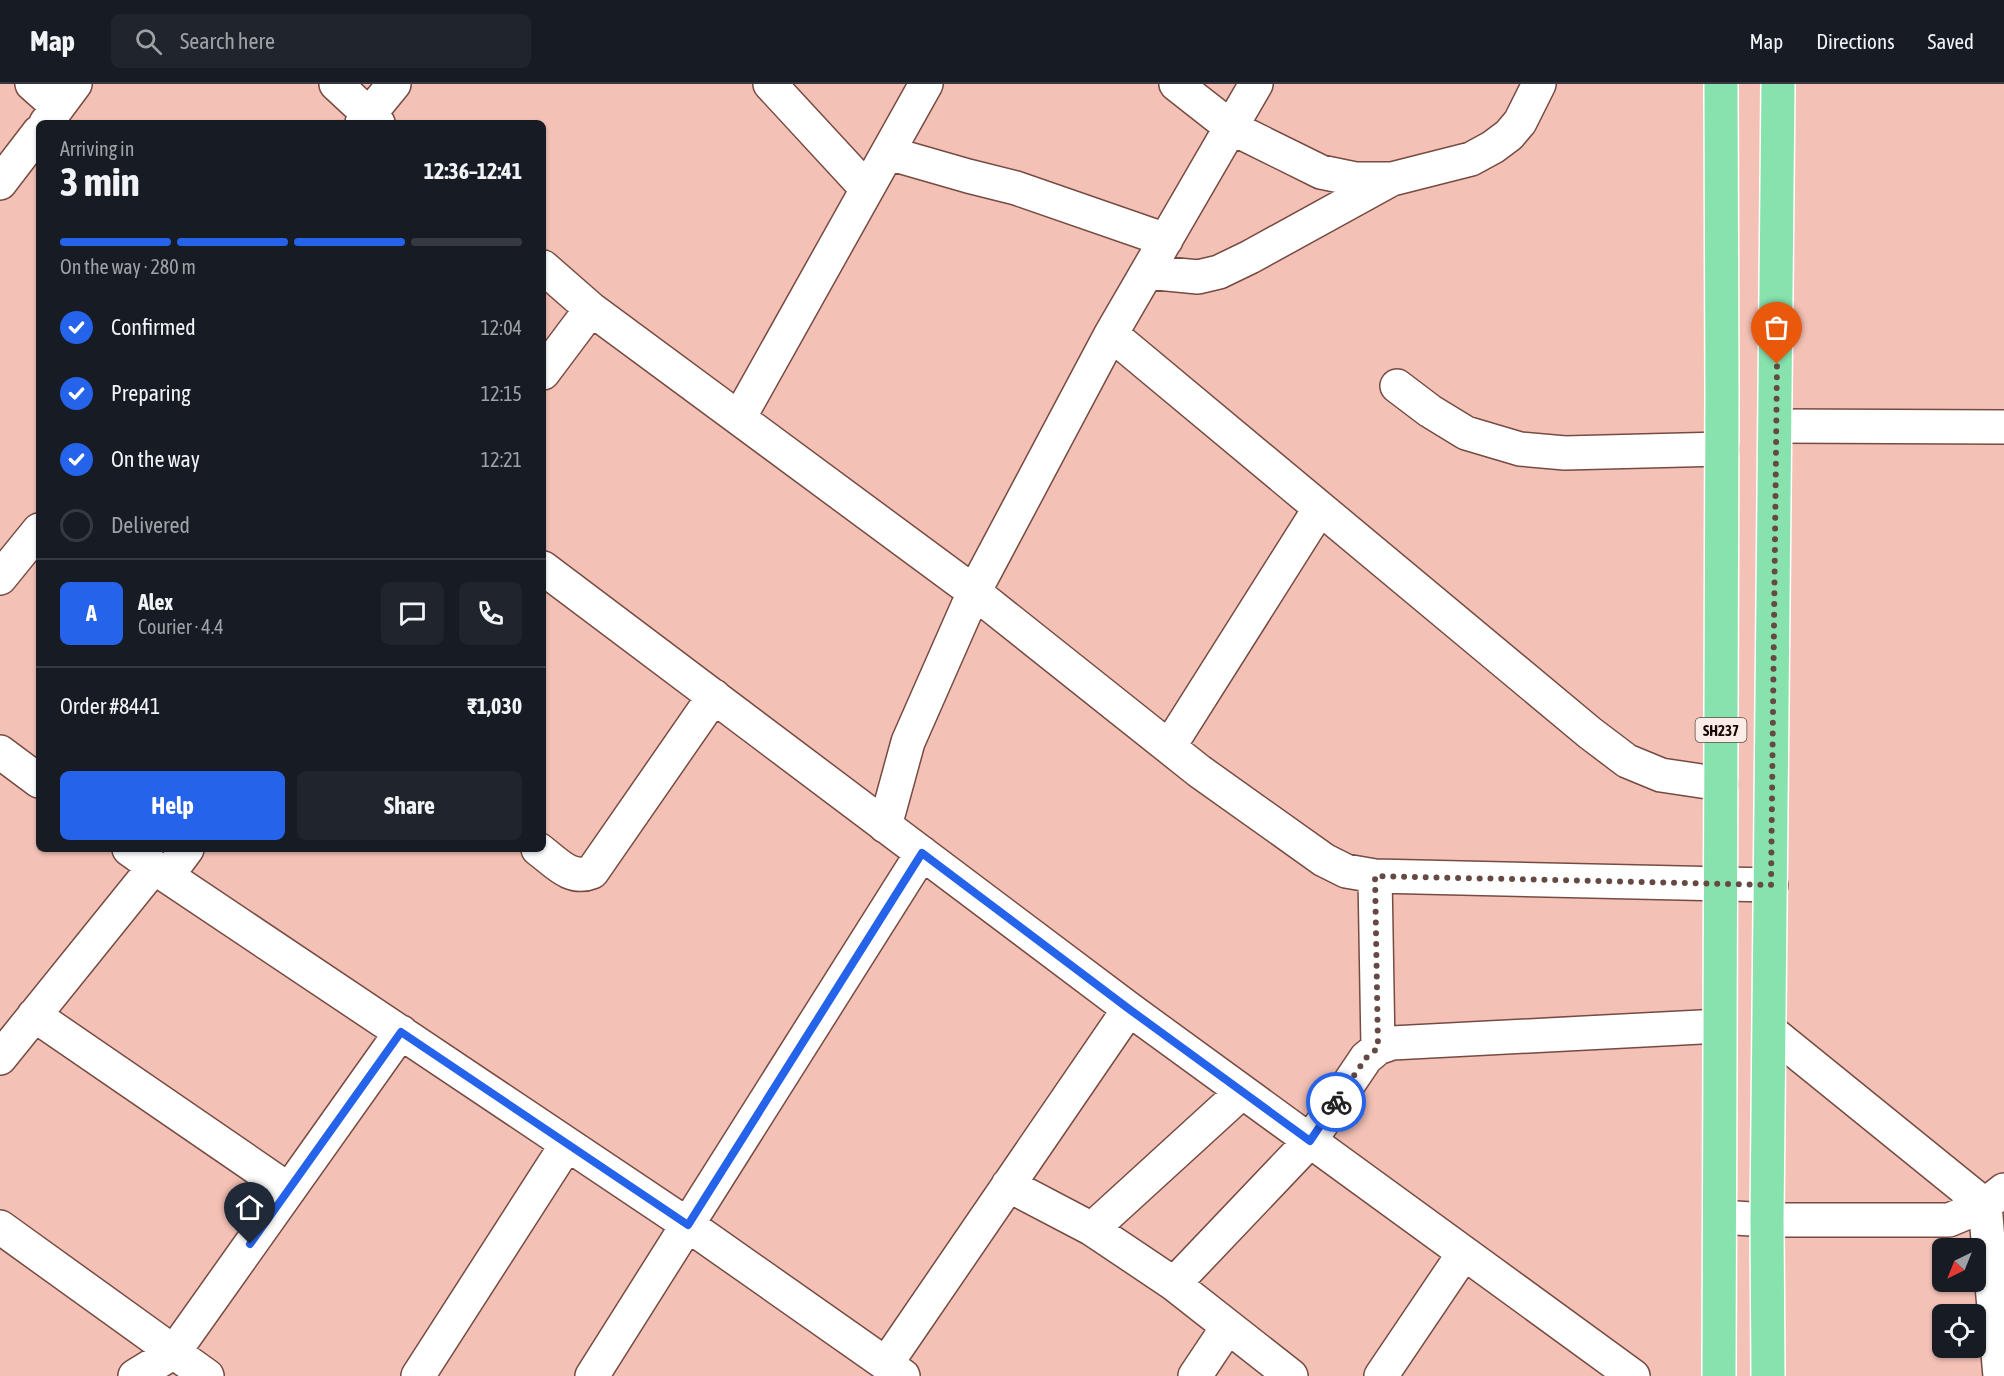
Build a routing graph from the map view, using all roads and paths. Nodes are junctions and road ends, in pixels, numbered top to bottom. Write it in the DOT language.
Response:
graph roads {
  1 [pos="32,84"];
  2 [pos="336,84"];
  3 [pos="394,84"];
  4 [pos="770,84"];
  5 [pos="926,84"];
  6 [pos="1176,84"];
  7 [pos="1256,84"];
  8 [pos="1539,84"];
  9 [pos="1721,84"];
  10 [pos="1778,84"];
  11 [pos="54,111"];
  12 [pos="370,120"];
  13 [pos="1232,128"];
  14 [pos="36,135"];
  15 [pos="888,153"];
  16 [pos="1392,179"];
  17 [pos="0,183"];
  18 [pos="867,189"];
  19 [pos="1166,240"];
  20 [pos="546,270"];
  21 [pos="1147,272"];
  22 [pos="591,309"];
  23 [pos="1111,334"];
  24 [pos="546,369"];
  25 [pos="1397,386"];
  26 [pos="739,418"];
  27 [pos="1776,426"];
  28 [pos="2004,427"];
  29 [pos="1722,449"];
  30 [pos="1320,508"];
  31 [pos="36,534"];
  32 [pos="546,570"];
  33 [pos="0,578"];
  34 [pos="974,592"];
  35 [pos="714,696"];
  36 [pos="1169,747"];
  37 [pos="0,752"];
  38 [pos="36,779"];
  39 [pos="1721,784"];
  40 [pos="885,826"];
  41 [pos="180,852"];
  42 [pos="542,852"];
  43 [pos="922,853"];
  44 [pos="150,864"];
  45 [pos="1375,876"];
  46 [pos="1720,883"];
  47 [pos="1771,885"];
  48 [pos="1129,1009"];
  49 [pos="34,1015"];
  50 [pos="1720,1026"];
  51 [pos="1769,1030"];
  52 [pos="401,1032"];
  53 [pos="1378,1048"];
  54 [pos="0,1058"];
  55 [pos="1242,1092"];
  56 [pos="1310,1141"];
  57 [pos="567,1144"];
  58 [pos="1008,1185"];
  59 [pos="289,1190"];
  60 [pos="1995,1198"];
  61 [pos="1720,1217"];
  62 [pos="1767,1220"];
  63 [pos="688,1225"];
  64 [pos="0,1227"];
  65 [pos="1092,1229"];
  66 [pos="1464,1253"];
  67 [pos="1174,1284"];
  68 [pos="1227,1328"];
  69 [pos="174,1352"];
  70 [pos="895,1370"];
  71 [pos="135,1376"];
  72 [pos="207,1376"];
  73 [pos="418,1376"];
  74 [pos="592,1376"];
  75 [pos="1195,1376"];
  76 [pos="1291,1376"];
  77 [pos="1381,1376"];
  78 [pos="1633,1376"];
  79 [pos="1719,1376"];
  80 [pos="1768,1376"];
  81 [pos="2000,1376"];
  1 -- 11 [label="street"];
  2 -- 12 [label="street"];
  3 -- 12 [label="street"];
  4 -- 18 [label="street"];
  5 -- 15 [label="street"];
  6 -- 13 [label="street"];
  7 -- 13 [label="street"];
  8 -- 16 [label="street"];
  9 -- 29 [label="main road, SH237"];
  10 -- 27 [label="main road"];
  13 -- 16 [label="street"];
  13 -- 19 [label="street"];
  14 -- 17 [label="street"];
  15 -- 18 [label="street"];
  15 -- 19 [label="street"];
  16 -- 21 [label="street"];
  18 -- 26 [label="street"];
  19 -- 21 [label="street"];
  20 -- 22 [label="street"];
  21 -- 23 [label="street"];
  22 -- 24 [label="street"];
  22 -- 26 [label="street"];
  23 -- 30 [label="street"];
  23 -- 34 [label="street"];
  25 -- 29 [label="street"];
  26 -- 34 [label="street"];
  27 -- 28 [label="street"];
  27 -- 47 [label="main road"];
  29 -- 39 [label="main road, SH237"];
  30 -- 36 [label="street"];
  30 -- 39 [label="street"];
  31 -- 33 [label="street"];
  32 -- 35 [label="street"];
  34 -- 36 [label="street"];
  34 -- 40 [label="street"];
  35 -- 40 [label="street"];
  35 -- 42 [label="street"];
  36 -- 45 [label="street"];
  37 -- 38 [label="street"];
  39 -- 46 [label="main road, SH237"];
  40 -- 43 [label="street"];
  41 -- 44 [label="street"];
  43 -- 48 [label="street"];
  43 -- 63 [label="street"];
  44 -- 49 [label="street"];
  44 -- 52 [label="street"];
  45 -- 46 [label="street"];
  45 -- 53 [label="street"];
  46 -- 47 [label="street"];
  46 -- 50 [label="main road, SH237"];
  47 -- 51 [label="main road"];
  48 -- 55 [label="street"];
  48 -- 58 [label="street"];
  49 -- 54 [label="street"];
  49 -- 59 [label="street"];
  50 -- 53 [label="street"];
  50 -- 61 [label="main road, SH237"];
  51 -- 60 [label="street"];
  51 -- 62 [label="main road"];
  52 -- 57 [label="street"];
  52 -- 59 [label="street"];
  53 -- 56 [label="street"];
  55 -- 56 [label="street"];
  55 -- 65 [label="street"];
  56 -- 66 [label="street"];
  56 -- 67 [label="street"];
  57 -- 63 [label="street"];
  57 -- 73 [label="street"];
  58 -- 65 [label="street"];
  58 -- 70 [label="street"];
  59 -- 69 [label="street"];
  60 -- 62 [label="street"];
  60 -- 81 [label="street"];
  61 -- 62 [label="street"];
  61 -- 79 [label="main road, SH237"];
  62 -- 80 [label="main road"];
  63 -- 70 [label="street"];
  63 -- 74 [label="street"];
  64 -- 69 [label="street"];
  65 -- 67 [label="street"];
  66 -- 77 [label="street"];
  66 -- 78 [label="street"];
  67 -- 68 [label="street"];
  68 -- 75 [label="street"];
  68 -- 76 [label="street"];
  69 -- 71 [label="street"];
  69 -- 72 [label="street"];
}
